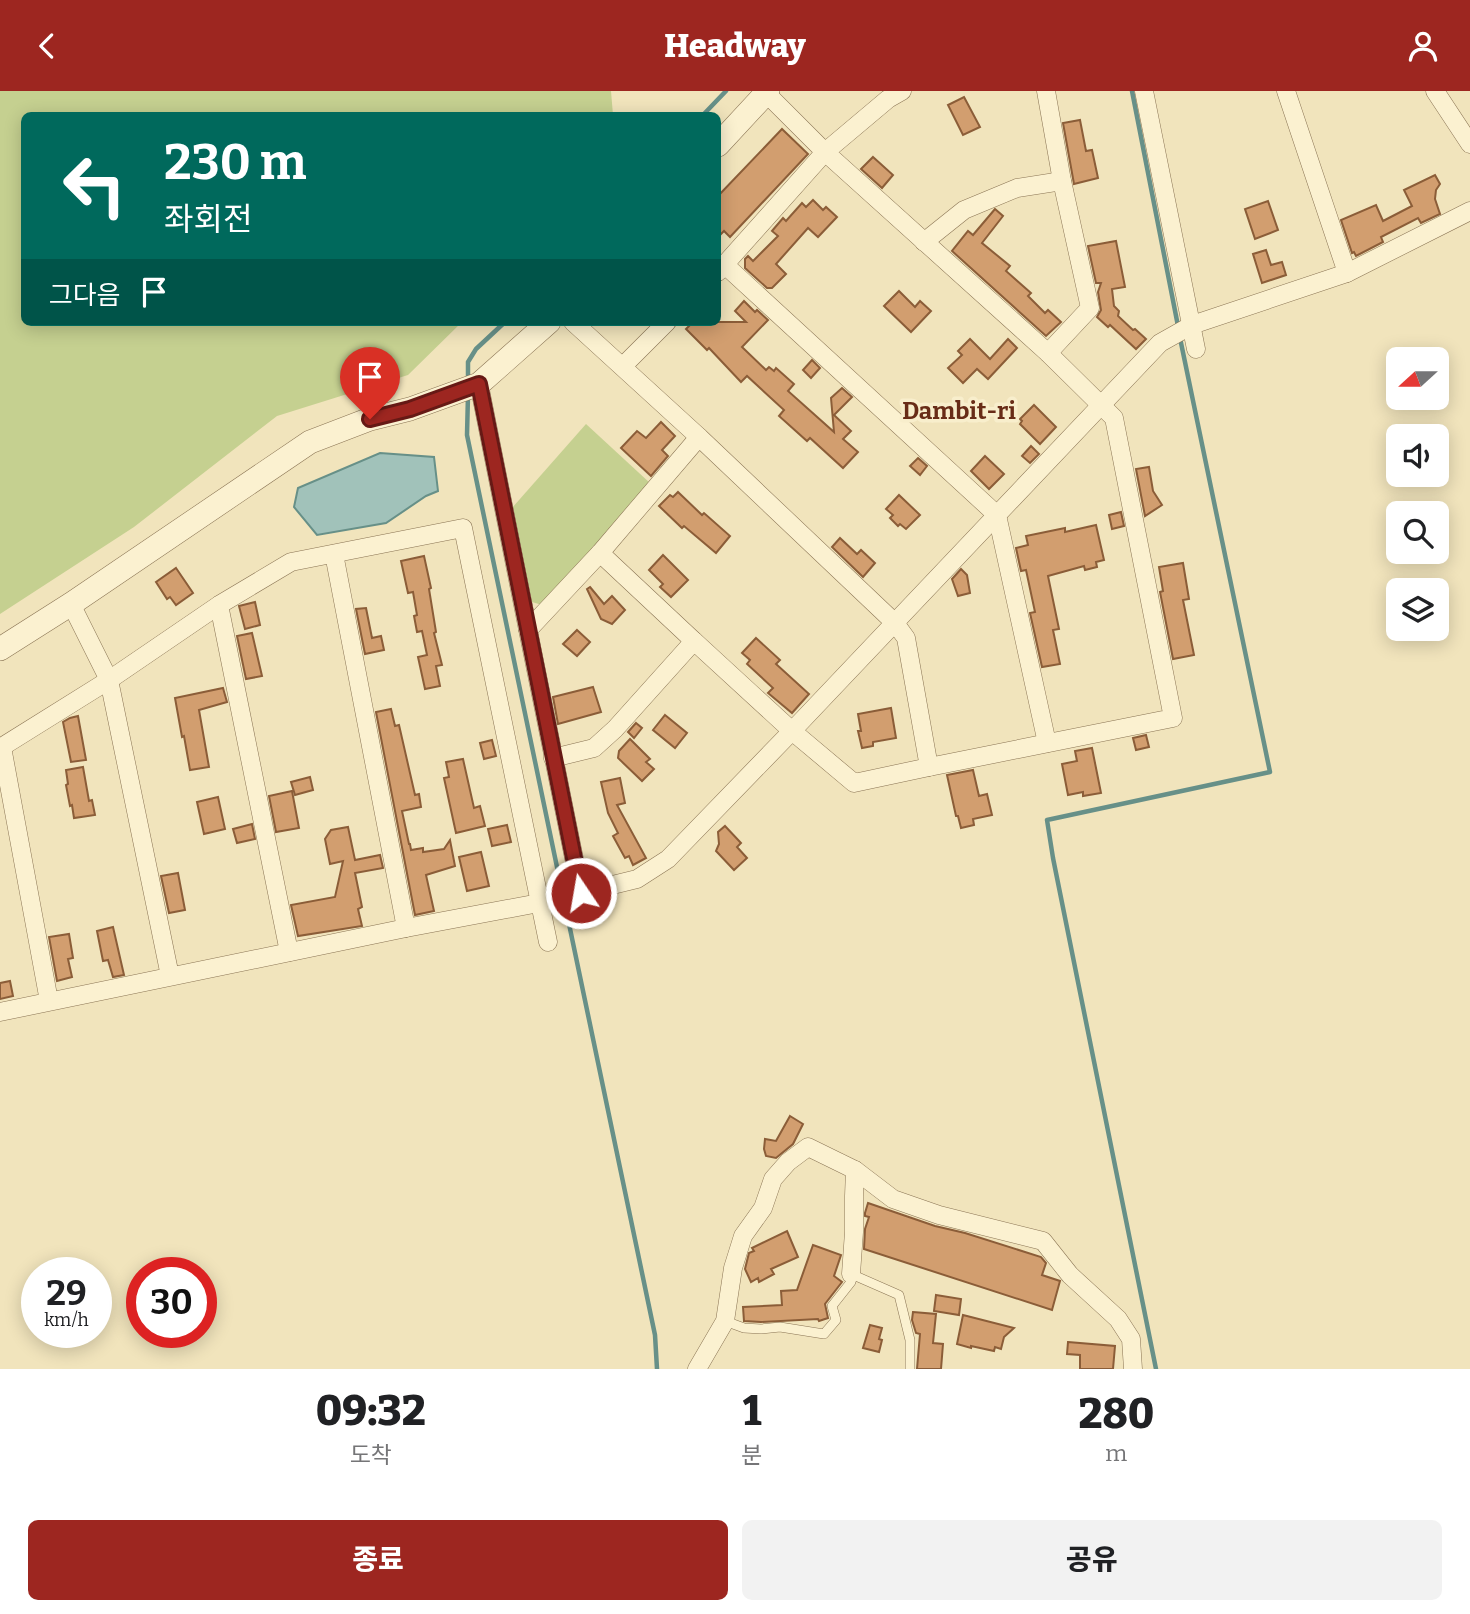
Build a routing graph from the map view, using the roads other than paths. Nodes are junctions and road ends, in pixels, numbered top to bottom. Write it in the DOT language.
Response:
graph roads {
  1 [pos="902,91"];
  2 [pos="1046,91"];
  3 [pos="1144,91"];
  4 [pos="1286,91"];
  5 [pos="1435,91"];
  6 [pos="767,92"];
  7 [pos="721,142"];
  8 [pos="1470,144"];
  9 [pos="825,152"];
  10 [pos="1062,181"];
  11 [pos="1470,211"];
  12 [pos="924,242"];
  13 [pos="721,269"];
  14 [pos="1347,273"];
  15 [pos="1192,325"];
  16 [pos="544,326"];
  17 [pos="578,326"];
  18 [pos="663,326"];
  19 [pos="1196,349"];
  20 [pos="1048,353"];
  21 [pos="623,366"];
  22 [pos="479,384"];
  23 [pos="1101,405"];
  24 [pos="699,437"];
  25 [pos="997,515"];
  26 [pos="600,553"];
  27 [pos="334,554"];
  28 [pos="71,604"];
  29 [pos="219,605"];
  30 [pos="895,623"];
  31 [pos="528,630"];
  32 [pos="694,641"];
  33 [pos="0,649"];
  34 [pos="109,680"];
  35 [pos="792,731"];
  36 [pos="1047,743"];
  37 [pos="1,748"];
  38 [pos="553,758"];
  39 [pos="929,767"];
  40 [pos="581,893"];
  41 [pos="539,903"];
  42 [pos="405,928"];
  43 [pos="548,942"];
  44 [pos="289,951"];
  45 [pos="170,976"];
  46 [pos="49,1000"];
  47 [pos="0,1012"];
  48 [pos="855,1170"];
  49 [pos="851,1274"];
  50 [pos="725,1321"];
  51 [pos="697,1369"];
  52 [pos="910,1369"];
  53 [pos="1133,1369"];
  1 -- 9 [label="street"];
  2 -- 10 [label="street"];
  3 -- 15 [label="street"];
  4 -- 14 [label="street"];
  5 -- 8 [label="street"];
  6 -- 7 [label="street"];
  6 -- 9 [label="street"];
  9 -- 12 [label="street"];
  9 -- 13 [label="street"];
  10 -- 12 [label="street"];
  10 -- 20 [label="street"];
  11 -- 14 [label="street"];
  12 -- 20 [label="street"];
  13 -- 25 [label="street"];
  14 -- 15 [label="street"];
  15 -- 19 [label="street"];
  15 -- 23 [label="street"];
  16 -- 22 [label="street"];
  17 -- 21 [label="street"];
  18 -- 21 [label="street"];
  20 -- 23 [label="street"];
  21 -- 24 [label="street"];
  22 -- 28 [label="street"];
  22 -- 31 [label="street"];
  23 -- 25 [label="street"];
  23 -- 36 [label="street"];
  24 -- 26 [label="street"];
  24 -- 30 [label="street"];
  25 -- 30 [label="street"];
  25 -- 36 [label="street"];
  26 -- 31 [label="street"];
  26 -- 32 [label="street"];
  27 -- 29 [label="street"];
  27 -- 41 [label="street"];
  27 -- 42 [label="street"];
  28 -- 33 [label="street"];
  28 -- 34 [label="street"];
  29 -- 34 [label="street"];
  29 -- 44 [label="street"];
  30 -- 35 [label="street"];
  30 -- 39 [label="street"];
  31 -- 38 [label="street"];
  32 -- 35 [label="street"];
  32 -- 38 [label="street"];
  34 -- 37 [label="street"];
  34 -- 45 [label="street"];
  35 -- 39 [label="street"];
  35 -- 40 [label="street"];
  36 -- 39 [label="street"];
  37 -- 46 [label="street"];
  38 -- 40 [label="street"];
  40 -- 41 [label="street"];
  41 -- 42 [label="street"];
  41 -- 43 [label="street"];
  42 -- 44 [label="street"];
  44 -- 45 [label="street"];
  45 -- 46 [label="street"];
  46 -- 47 [label="street"];
  48 -- 49 [label="street"];
  48 -- 50 [label="street"];
  48 -- 53 [label="street"];
  49 -- 50 [label="lane"];
  49 -- 52 [label="lane"];
  50 -- 51 [label="street"];
}
